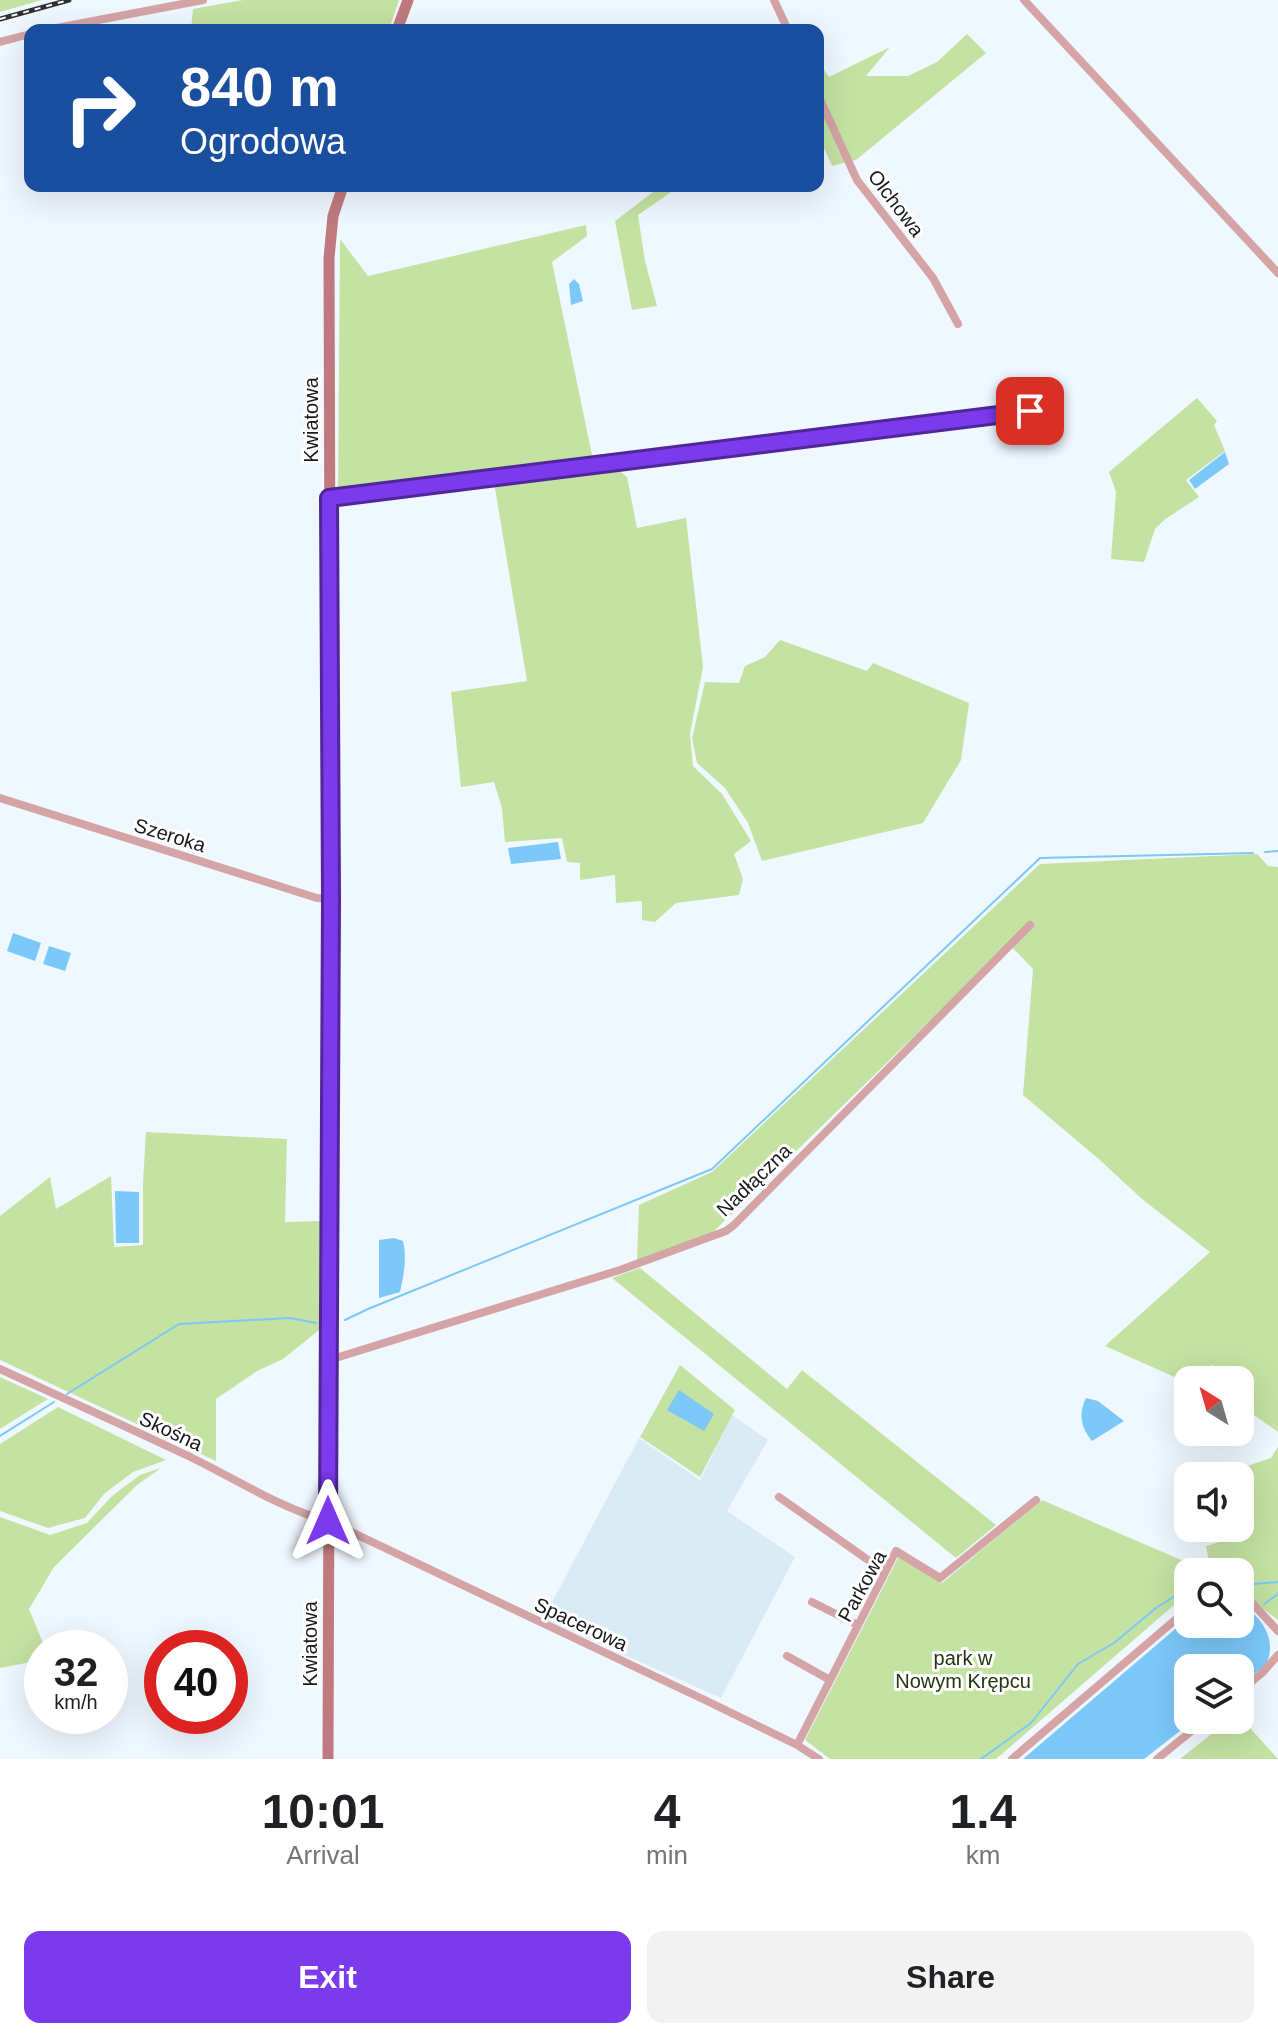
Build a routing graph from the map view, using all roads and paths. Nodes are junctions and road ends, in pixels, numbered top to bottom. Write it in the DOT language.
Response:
graph roads {
  1 [pos="203,0"];
  2 [pos="408,0"];
  3 [pos="774,0"];
  4 [pos="1024,0"];
  5 [pos="77,24"];
  6 [pos="399,24"];
  7 [pos="785,24"];
  8 [pos="24,36"];
  9 [pos="0,42"];
  10 [pos="824,108"];
  11 [pos="341,192"];
  12 [pos="1278,273"];
  13 [pos="958,324"];
  14 [pos="1030,411"];
  15 [pos="329,498"];
  16 [pos="0,798"];
  17 [pos="331,899"];
  18 [pos="1030,925"];
  19 [pos="329,1360"];
  20 [pos="0,1369"];
  21 [pos="779,1497"];
  22 [pos="1036,1500"];
  23 [pos="328,1521"];
  24 [pos="885,1572"];
  25 [pos="812,1602"];
  26 [pos="1254,1605"];
  27 [pos="1174,1621"];
  28 [pos="858,1625"];
  29 [pos="1278,1631"];
  30 [pos="1278,1655"];
  31 [pos="787,1656"];
  32 [pos="830,1680"];
  33 [pos="1254,1680"];
  34 [pos="1188,1734"];
  35 [pos="801,1747"];
  36 [pos="328,1759"];
  37 [pos="796,1759"];
  38 [pos="819,1759"];
  39 [pos="1012,1759"];
  40 [pos="1157,1759"];
  1 -- 5 [label="street"];
  2 -- 6 [label="street"];
  3 -- 7 [label="street"];
  4 -- 12 [label="street"];
  8 -- 9 [label="street"];
  10 -- 13 [label="street, Olchowa"];
  11 -- 15 [label="street, Kwiatowa"];
  14 -- 15 [label="street"];
  15 -- 17 [label="street, Kwiatowa"];
  16 -- 17 [label="street, Szeroka"];
  17 -- 19 [label="street, Kwiatowa"];
  18 -- 19 [label="street, Nadłączna"];
  19 -- 23 [label="street, Kwiatowa"];
  20 -- 23 [label="street, Skośna"];
  21 -- 24 [label="street"];
  22 -- 24 [label="street, Parkowa"];
  23 -- 35 [label="street, Spacerowa"];
  23 -- 36 [label="street, Kwiatowa"];
  24 -- 28 [label="street, Parkowa"];
  25 -- 28 [label="street"];
  26 -- 29 [label="street"];
  27 -- 39 [label="street"];
  28 -- 32 [label="street, Parkowa"];
  30 -- 33 [label="street"];
  31 -- 32 [label="street"];
  32 -- 35 [label="street, Parkowa"];
  34 -- 40 [label="street"];
  35 -- 37 [label="street, Parkowa"];
  35 -- 38 [label="street, Spacerowa"];
}
